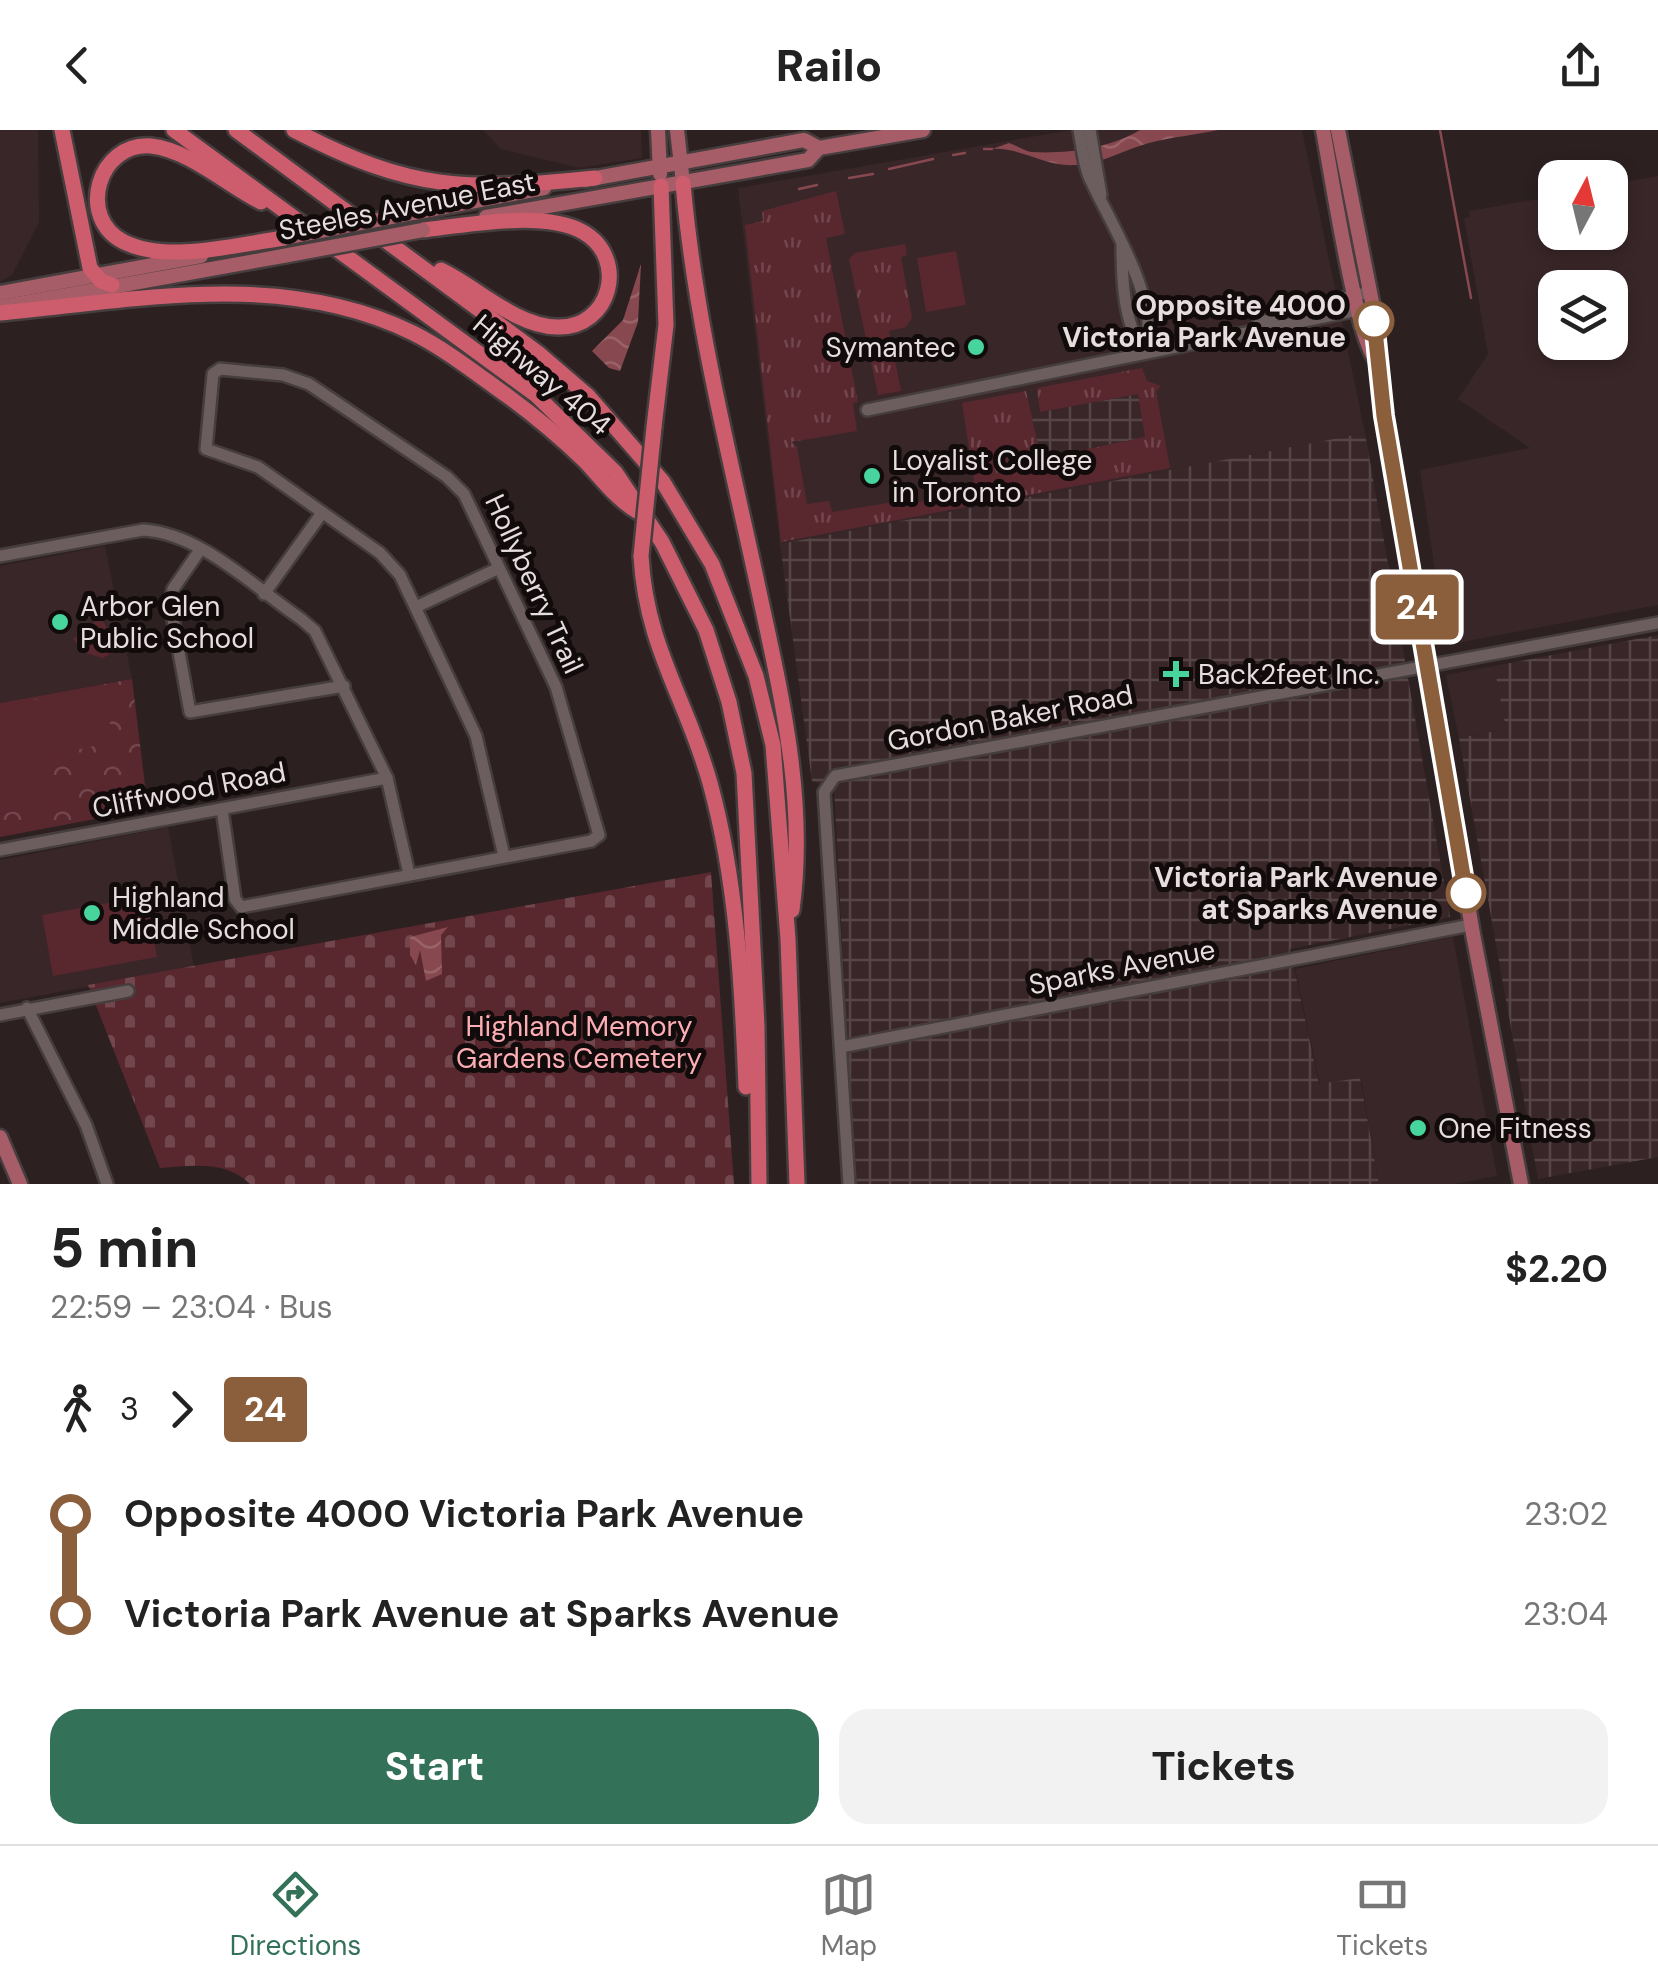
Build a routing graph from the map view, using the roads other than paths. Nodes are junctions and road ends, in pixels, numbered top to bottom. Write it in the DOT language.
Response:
graph roads {
  1 [pos="62,130"];
  2 [pos="174,130"];
  3 [pos="236,130"];
  4 [pos="294,130"];
  5 [pos="658,130"];
  6 [pos="677,130"];
  7 [pos="923,130"];
  8 [pos="1323,130"];
  9 [pos="1338,130"];
  10 [pos="1086,136"];
  11 [pos="819,148"];
  12 [pos="680,163"];
  13 [pos="660,166"];
  14 [pos="595,178"];
  15 [pos="683,183"];
  16 [pos="661,186"];
  17 [pos="296,219"];
  18 [pos="423,230"];
  19 [pos="284,238"];
  20 [pos="408,256"];
  21 [pos="96,275"];
  22 [pos="112,285"];
  23 [pos="0,293"];
  24 [pos="1364,301"];
  25 [pos="0,310"];
  26 [pos="1145,351"];
  27 [pos="868,410"];
  28 [pos="322,514"];
  29 [pos="644,515"];
  30 [pos="200,550"];
  31 [pos="0,556"];
  32 [pos="499,568"];
  33 [pos="264,594"];
  34 [pos="416,606"];
  35 [pos="1658,623"];
  36 [pos="1426,665"];
  37 [pos="344,686"];
  38 [pos="386,778"];
  39 [pos="222,809"];
  40 [pos="0,850"];
  41 [pos="504,856"];
  42 [pos="408,874"];
  43 [pos="1471,925"];
  44 [pos="788,939"];
  45 [pos="128,990"];
  46 [pos="27,1008"];
  47 [pos="0,1015"];
  48 [pos="840,1047"];
  49 [pos="0,1137"];
  50 [pos="758,1140"];
  51 [pos="15,1182"];
  52 [pos="107,1184"];
  53 [pos="760,1184"];
  54 [pos="798,1184"];
  55 [pos="849,1184"];
  56 [pos="1521,1184"];
  1 -- 21 [label="highway"];
  2 -- 17 [label="highway, Highway 404"];
  3 -- 20 [label="highway, Highway 404"];
  4 -- 14 [label="highway"];
  5 -- 13 [label="main road"];
  6 -- 12 [label="main road"];
  7 -- 11 [label="main road, Steeles Avenue East"];
  8 -- 24 [label="main road"];
  9 -- 24 [label="main road"];
  10 -- 26 [label="street"];
  11 -- 12 [label="main road, Steeles Avenue East"];
  11 -- 15 [label="main road, Steeles Avenue East"];
  12 -- 13 [label="main road, Steeles Avenue East"];
  12 -- 15 [label="main road"];
  13 -- 14 [label="main road, Steeles Avenue East"];
  13 -- 16 [label="main road"];
  14 -- 19 [label="main road, Steeles Avenue East, bridge"];
  15 -- 16 [label="main road, Steeles Avenue East"];
  15 -- 44 [label="highway"];
  16 -- 18 [label="main road, Steeles Avenue East"];
  16 -- 50 [label="highway, bridge"];
  17 -- 19 [label="highway"];
  17 -- 29 [label="highway, Highway 404"];
  18 -- 20 [label="highway"];
  18 -- 22 [label="main road, Steeles Avenue East, bridge"];
  19 -- 21 [label="main road, Steeles Avenue East"];
  20 -- 44 [label="highway, Highway 404"];
  21 -- 22 [label="highway"];
  21 -- 23 [label="main road, Steeles Avenue East"];
  22 -- 25 [label="main road, Steeles Avenue East"];
  24 -- 26 [label="street"];
  24 -- 36 [label="main road"];
  25 -- 29 [label="highway"];
  26 -- 27 [label="street"];
  28 -- 32 [label="street, Hollyberry Trail"];
  28 -- 33 [label="street"];
  28 -- 34 [label="street, Hollyberry Trail"];
  29 -- 50 [label="highway, Highway 404"];
  30 -- 31 [label="street"];
  30 -- 33 [label="street"];
  30 -- 37 [label="street"];
  32 -- 34 [label="street"];
  32 -- 41 [label="street, Hollyberry Trail"];
  33 -- 37 [label="street"];
  34 -- 41 [label="street, Hollyberry Trail"];
  35 -- 36 [label="street, Gordon Baker Road"];
  36 -- 43 [label="main road"];
  36 -- 48 [label="street, Gordon Baker Road"];
  37 -- 38 [label="street"];
  38 -- 39 [label="street, Cliffwood Road"];
  38 -- 42 [label="street"];
  39 -- 40 [label="street, Cliffwood Road"];
  39 -- 42 [label="street, Hollyberry Trail"];
  41 -- 42 [label="street, Hollyberry Trail"];
  43 -- 48 [label="street, Sparks Avenue"];
  43 -- 56 [label="main road"];
  44 -- 54 [label="highway, Highway 404"];
  45 -- 46 [label="street"];
  46 -- 47 [label="street"];
  46 -- 52 [label="street"];
  48 -- 55 [label="street, Gordon Baker Road"];
  49 -- 51 [label="main road"];
  50 -- 53 [label="highway, Highway 404"];
}
